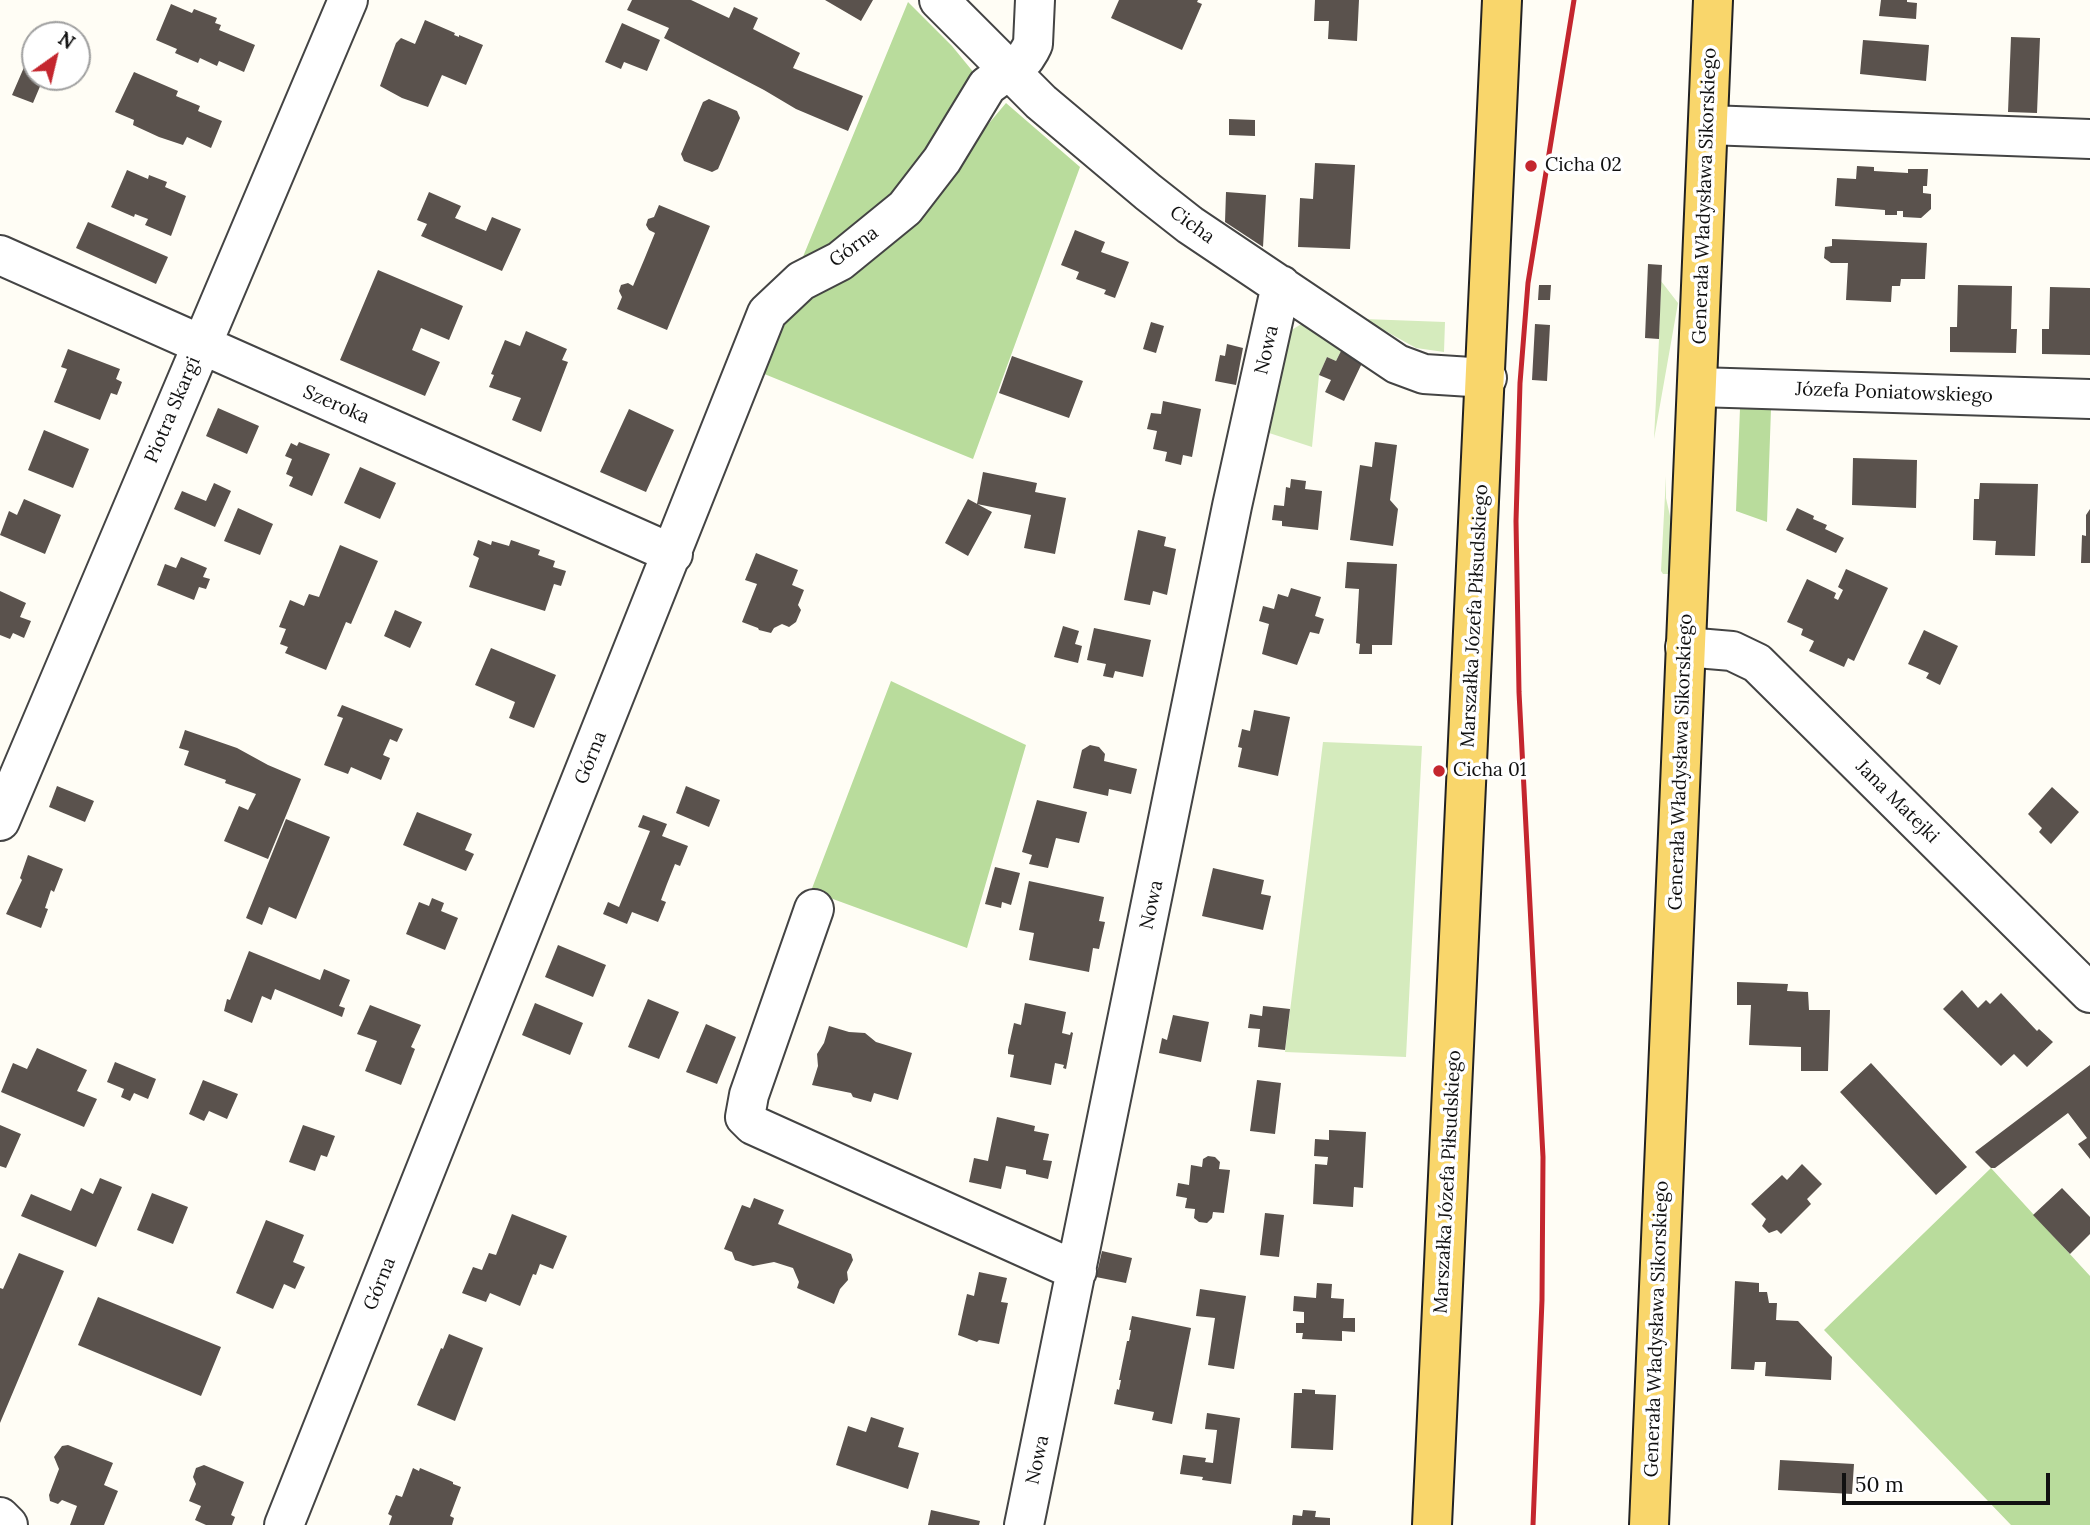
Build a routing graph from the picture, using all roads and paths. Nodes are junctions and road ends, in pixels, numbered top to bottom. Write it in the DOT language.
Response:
graph roads {
  1 [pos="348,0"];
  2 [pos="939,0"];
  3 [pos="1035,0"];
  4 [pos="1503,0"];
  5 [pos="1713,0"];
  6 [pos="1008,70"];
  7 [pos="1708,125"];
  8 [pos="2090,139"];
  9 [pos="0,256"];
  10 [pos="1281,285"];
  11 [pos="200,346"];
  12 [pos="1486,378"];
  13 [pos="1697,387"];
  14 [pos="2090,399"];
  15 [pos="673,554"];
  16 [pos="1685,647"];
  17 [pos="0,821"];
  18 [pos="814,909"];
  19 [pos="2086,984"];
  20 [pos="1077,1271"];
  21 [pos="0,1518"];
  22 [pos="8,1525"];
  23 [pos="284,1525"];
  24 [pos="1024,1525"];
  25 [pos="1432,1525"];
  26 [pos="1649,1525"];
  1 -- 11 [label="street, Piotra Skargi"];
  2 -- 6 [label="street, Cicha"];
  3 -- 6 [label="street, Górna"];
  4 -- 12 [label="main road, Marszałka Józefa Piłsudskiego"];
  5 -- 7 [label="main road, Generała Władysława Sikorskiego"];
  6 -- 10 [label="street, Cicha"];
  6 -- 15 [label="street, Górna"];
  7 -- 8 [label="street"];
  7 -- 13 [label="main road, Generała Władysława Sikorskiego"];
  9 -- 11 [label="street, Szeroka"];
  10 -- 12 [label="street, Cicha"];
  10 -- 20 [label="street, Nowa"];
  11 -- 15 [label="street, Szeroka"];
  11 -- 17 [label="street, Piotra Skargi"];
  12 -- 25 [label="main road, Marszałka Józefa Piłsudskiego"];
  13 -- 14 [label="street, Józefa Poniatowskiego"];
  13 -- 16 [label="main road, Generała Władysława Sikorskiego"];
  15 -- 23 [label="street, Górna"];
  16 -- 19 [label="street, Jana Matejki"];
  16 -- 26 [label="main road, Generała Władysława Sikorskiego"];
  18 -- 20 [label="street"];
  20 -- 24 [label="street, Nowa"];
  21 -- 22 [label="street"];
}
